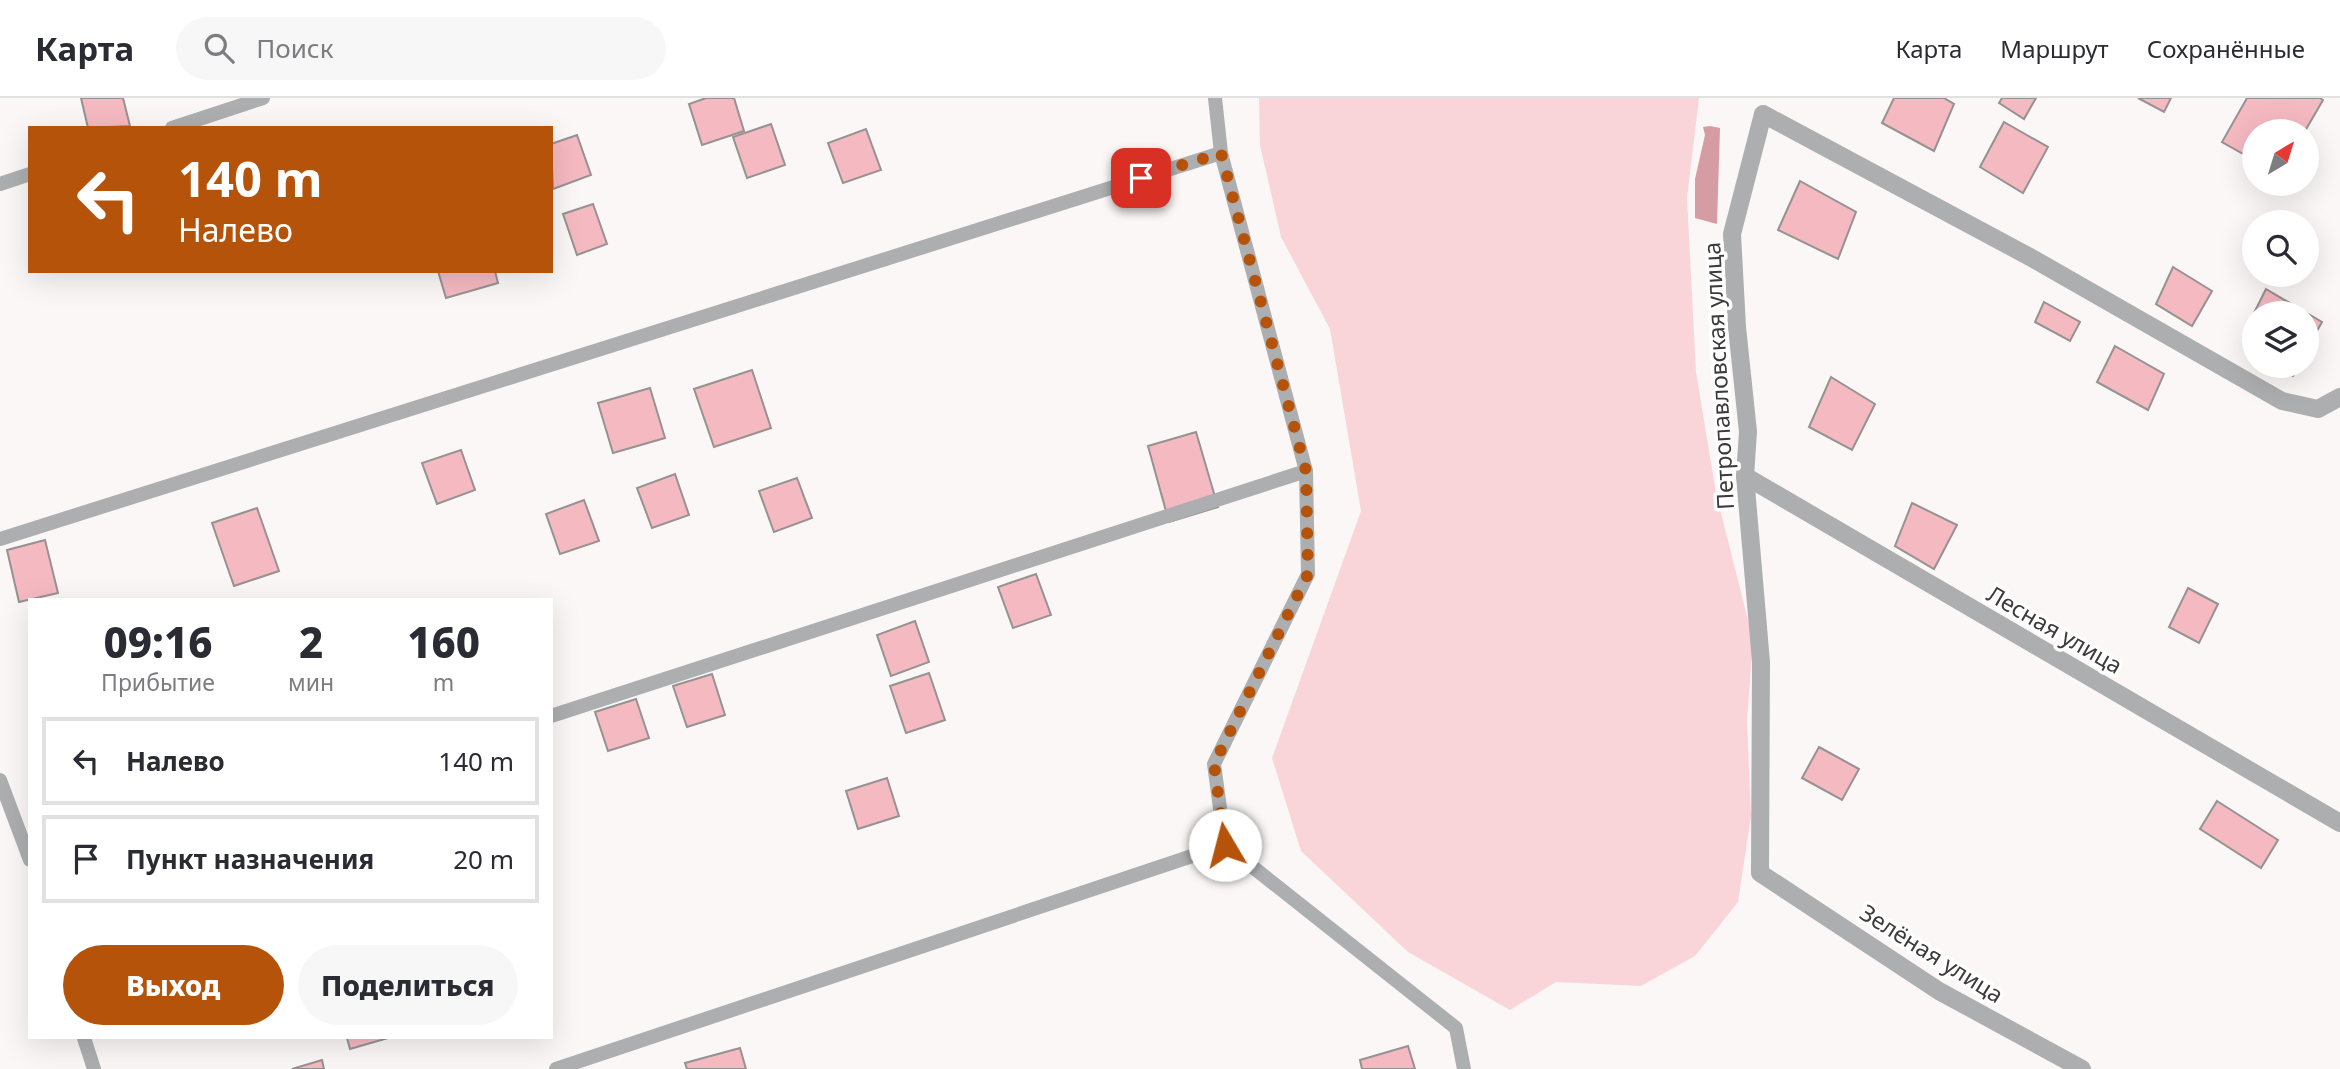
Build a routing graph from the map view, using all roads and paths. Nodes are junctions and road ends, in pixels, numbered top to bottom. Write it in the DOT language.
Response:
graph roads {
  1 [pos="263,98"];
  2 [pos="1215,98"];
  3 [pos="178,126"];
  4 [pos="1221,153"];
  5 [pos="28,175"];
  6 [pos="0,184"];
  7 [pos="2340,397"];
  8 [pos="1306,471"];
  9 [pos="1745,476"];
  10 [pos="0,538"];
  11 [pos="553,715"];
  12 [pos="0,780"];
  13 [pos="2340,823"];
  14 [pos="1225,845"];
  15 [pos="28,855"];
  16 [pos="1760,873"];
  17 [pos="85,1039"];
  18 [pos="94,1069"];
  19 [pos="556,1069"];
  20 [pos="1464,1069"];
  21 [pos="2082,1069"];
  1 -- 3 [label="lane"];
  2 -- 4 [label="lane"];
  4 -- 8 [label="lane"];
  4 -- 10 [label="lane"];
  5 -- 6 [label="lane"];
  7 -- 9 [label="street, Петропавловская улица"];
  8 -- 11 [label="lane"];
  8 -- 14 [label="lane"];
  9 -- 13 [label="street, Лесная улица"];
  9 -- 16 [label="street, Петропавловская улица"];
  12 -- 15 [label="lane"];
  14 -- 19 [label="lane"];
  14 -- 20 [label="lane"];
  16 -- 21 [label="street, Зелёная улица"];
  17 -- 18 [label="lane"];
}
